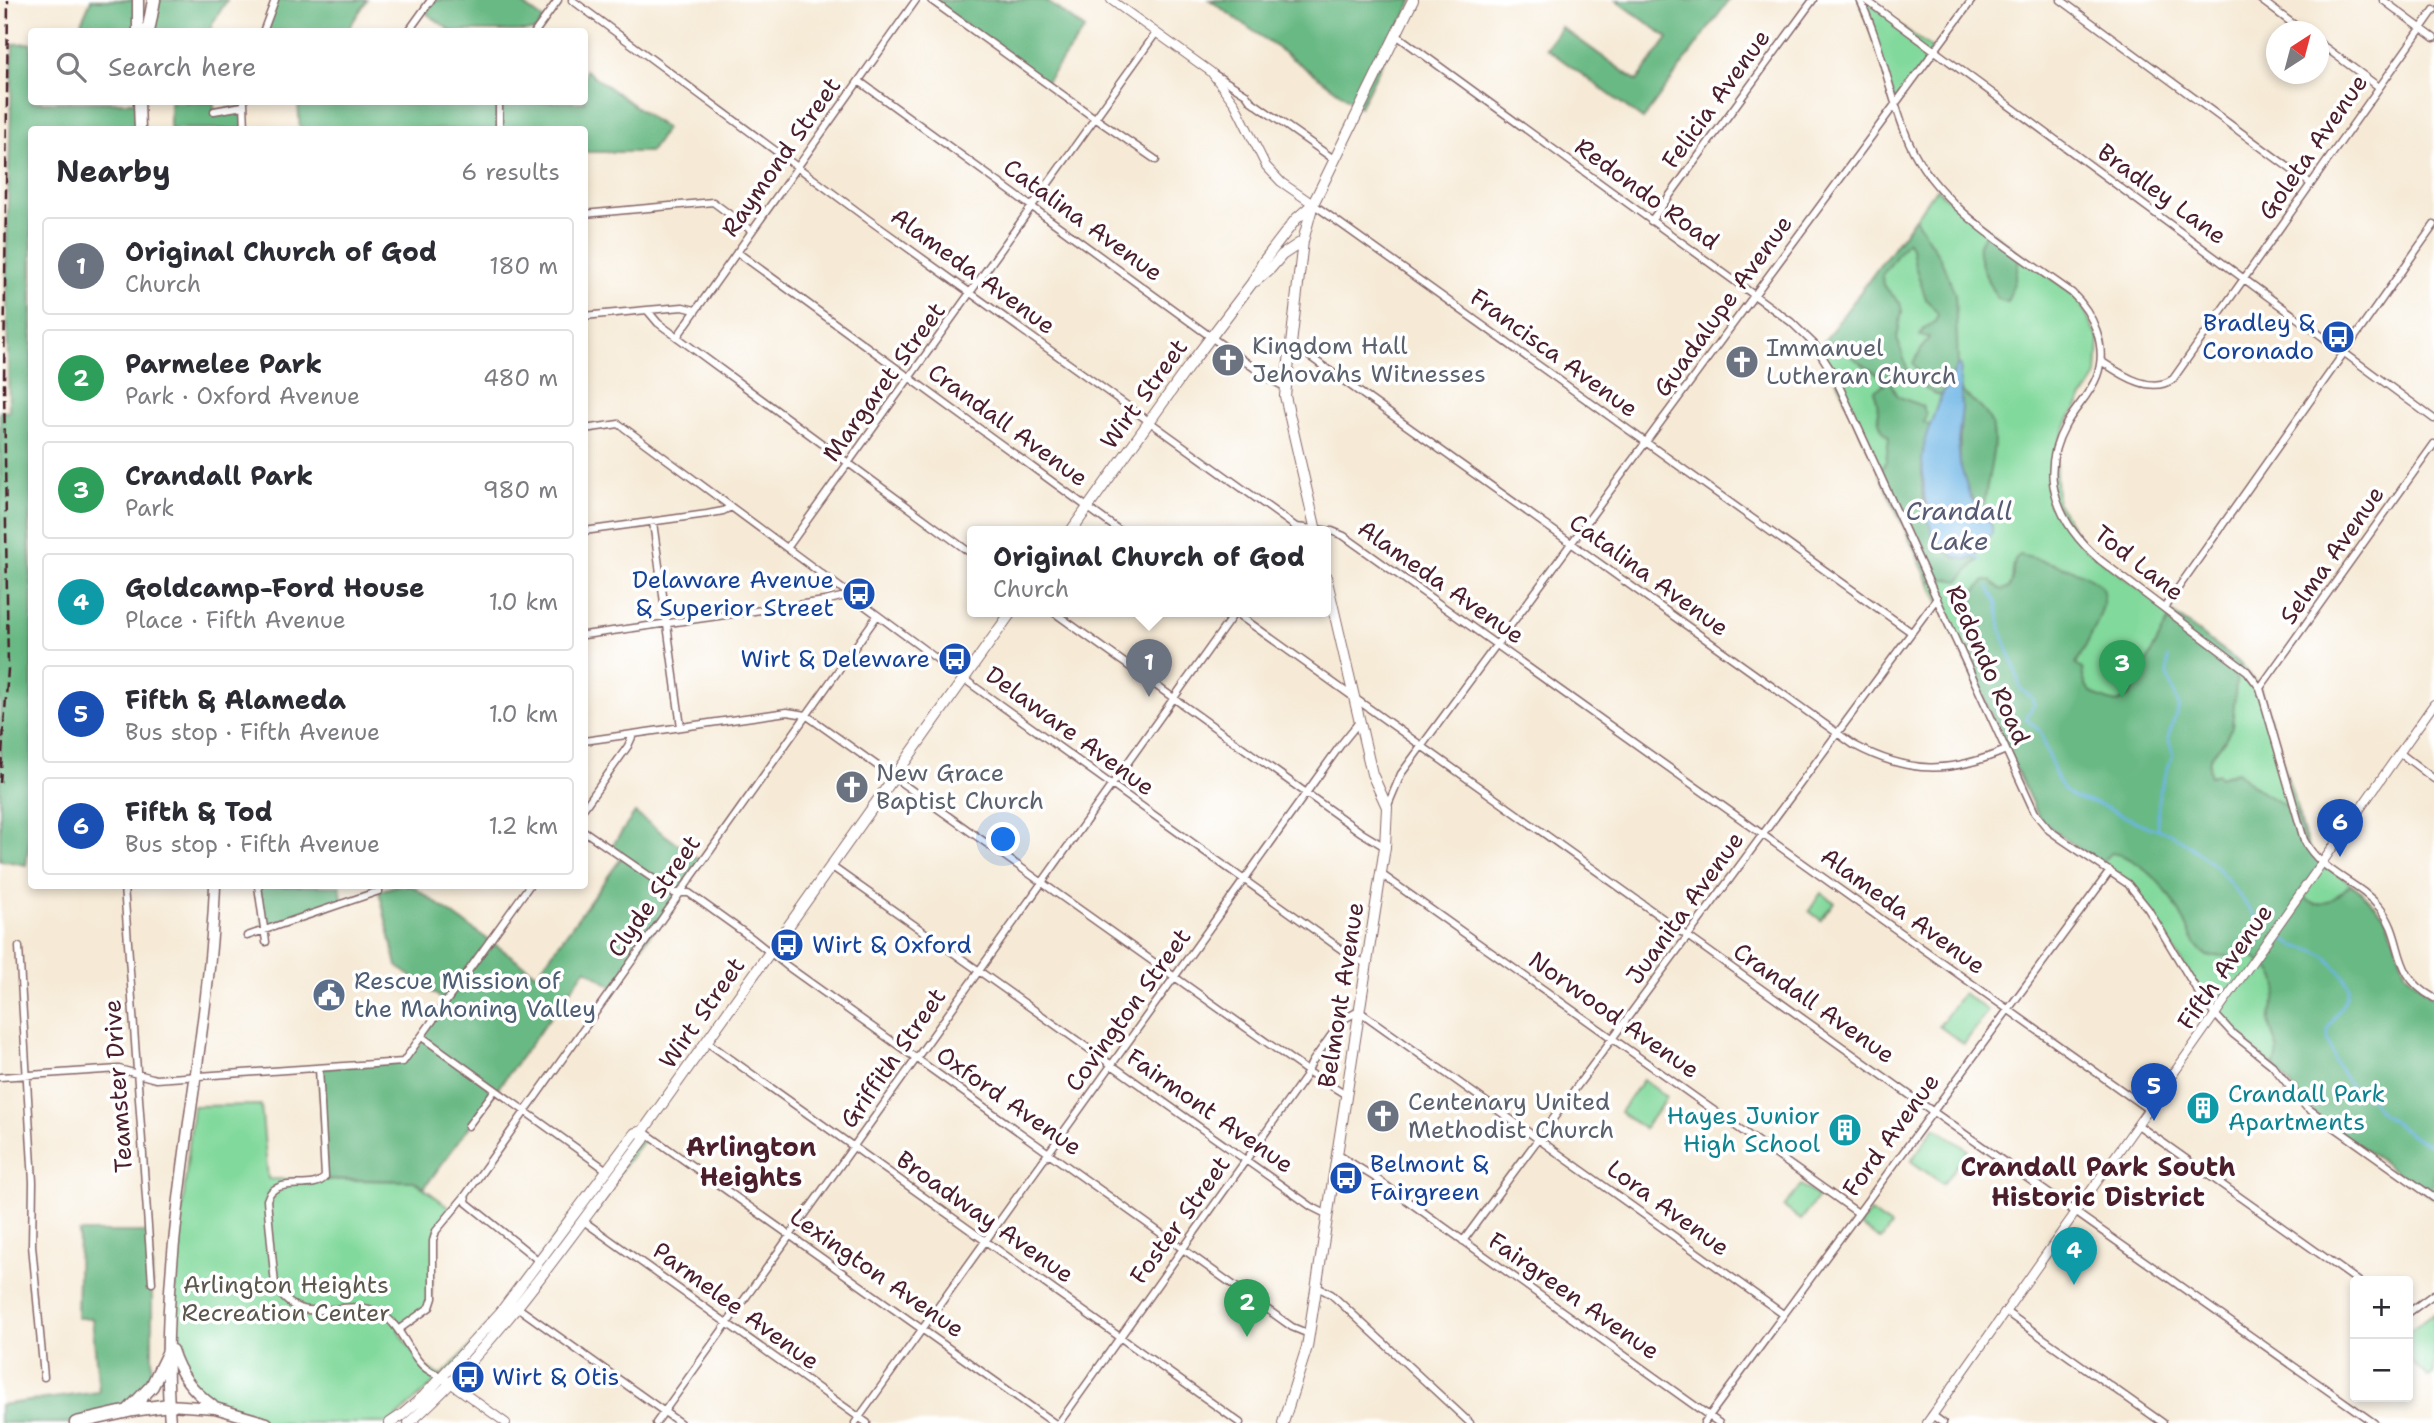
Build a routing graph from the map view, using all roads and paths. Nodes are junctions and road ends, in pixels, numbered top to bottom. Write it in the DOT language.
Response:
graph roads {
  1 [pos="138,0"];
  2 [pos="154,0"];
  3 [pos="275,0"];
  4 [pos="431,0"];
  5 [pos="558,0"];
  6 [pos="572,0"];
  7 [pos="916,0"];
  8 [pos="931,0"];
  9 [pos="1111,0"];
  10 [pos="1413,0"];
  11 [pos="1813,0"];
  12 [pos="1860,0"];
  13 [pos="1866,0"];
  14 [pos="1972,0"];
  15 [pos="2061,0"];
  16 [pos="2261,0"];
  17 [pos="2383,0"];
  18 [pos="2434,10"];
  19 [pos="2289,21"];
  20 [pos="138,28"];
  21 [pos="149,28"];
  22 [pos="264,28"];
  23 [pos="411,28"];
  24 [pos="539,28"];
  25 [pos="2421,28"];
  26 [pos="1156,33"];
  27 [pos="1395,34"];
  28 [pos="2434,38"];
  29 [pos="2329,50"];
  30 [pos="1935,51"];
  31 [pos="1211,72"];
  32 [pos="859,81"];
  33 [pos="2379,87"];
  34 [pos="1896,104"];
  35 [pos="139,105"];
  36 [pos="239,105"];
  37 [pos="243,105"];
  38 [pos="499,105"];
  39 [pos="214,111"];
  40 [pos="1095,118"];
  41 [pos="140,126"];
  42 [pos="245,126"];
  43 [pos="499,126"];
  44 [pos="1156,160"];
  45 [pos="1335,160"];
  46 [pos="797,166"];
  47 [pos="2311,184"];
  48 [pos="1313,204"];
  49 [pos="1032,206"];
  50 [pos="588,214"];
  51 [pos="1651,221"];
  52 [pos="2434,225"];
  53 [pos="752,230"];
  54 [pos="1303,241"];
  55 [pos="737,252"];
  56 [pos="2244,279"];
  57 [pos="1252,283"];
  58 [pos="971,293"];
  59 [pos="1753,295"];
  60 [pos="647,310"];
  61 [pos="695,310"];
  62 [pos="588,316"];
  63 [pos="677,337"];
  64 [pos="1211,337"];
  65 [pos="1291,347"];
  66 [pos="2344,353"];
  67 [pos="2101,361"];
  68 [pos="910,378"];
  69 [pos="1285,387"];
  70 [pos="2434,419"];
  71 [pos="1149,422"];
  72 [pos="588,428"];
  73 [pos="1646,442"];
  74 [pos="2434,444"];
  75 [pos="849,463"];
  76 [pos="732,507"];
  77 [pos="1088,508"];
  78 [pos="653,522"];
  79 [pos="1075,526"];
  80 [pos="1113,526"];
  81 [pos="1290,526"];
  82 [pos="1315,526"];
  83 [pos="588,530"];
  84 [pos="1331,531"];
  85 [pos="1571,543"];
  86 [pos="788,547"];
  87 [pos="967,550"];
  88 [pos="849,595"];
  89 [pos="1937,598"];
  90 [pos="1331,599"];
  91 [pos="2164,608"];
  92 [pos="877,616"];
  93 [pos="1008,617"];
  94 [pos="1060,617"];
  95 [pos="1231,617"];
  96 [pos="1242,617"];
  97 [pos="668,624"];
  98 [pos="1912,632"];
  99 [pos="588,634"];
  100 [pos="1496,645"];
  101 [pos="964,680"];
  102 [pos="2260,688"];
  103 [pos="1353,696"];
  104 [pos="1174,698"];
  105 [pos="2434,704"];
  106 [pos="806,715"];
  107 [pos="1359,722"];
  108 [pos="681,727"];
  109 [pos="1838,733"];
  110 [pos="633,735"];
  111 [pos="588,741"];
  112 [pos="1422,746"];
  113 [pos="2006,750"];
  114 [pos="2400,753"];
  115 [pos="894,777"];
  116 [pos="2434,779"];
  117 [pos="1112,785"];
  118 [pos="1306,793"];
  119 [pos="588,802"];
  120 [pos="1387,807"];
  121 [pos="588,834"];
  122 [pos="1763,835"];
  123 [pos="1385,847"];
  124 [pos="2321,864"];
  125 [pos="831,866"];
  126 [pos="2109,871"];
  127 [pos="1381,874"];
  128 [pos="1244,880"];
  129 [pos="1042,882"];
  130 [pos="124,889"];
  131 [pos="215,889"];
  132 [pos="258,889"];
  133 [pos="375,889"];
  134 [pos="527,889"];
  135 [pos="681,892"];
  136 [pos="264,930"];
  137 [pos="247,936"];
  138 [pos="1688,937"];
  139 [pos="266,942"];
  140 [pos="19,947"];
  141 [pos="770,953"];
  142 [pos="1367,964"];
  143 [pos="979,970"];
  144 [pos="1175,977"];
  145 [pos="2434,998"];
  146 [pos="2007,1010"];
  147 [pos="1359,1011"];
  148 [pos="2215,1015"];
  149 [pos="422,1037"];
  150 [pos="1613,1038"];
  151 [pos="707,1042"];
  152 [pos="916,1059"];
  153 [pos="1112,1065"];
  154 [pos="318,1068"];
  155 [pos="1307,1071"];
  156 [pos="136,1073"];
  157 [pos="27,1076"];
  158 [pos="197,1076"];
  159 [pos="0,1077"];
  160 [pos="495,1090"];
  161 [pos="1346,1096"];
  162 [pos="525,1111"];
  163 [pos="1933,1111"];
  164 [pos="2149,1111"];
  165 [pos="2138,1125"];
  166 [pos="468,1126"];
  167 [pos="643,1131"];
  168 [pos="1539,1139"];
  169 [pos="855,1146"];
  170 [pos="1049,1153"];
  171 [pos="1337,1154"];
  172 [pos="1246,1160"];
  173 [pos="612,1173"];
  174 [pos="465,1198"];
  175 [pos="2434,1198"];
  176 [pos="2076,1212"];
  177 [pos="1858,1213"];
  178 [pos="1328,1215"];
  179 [pos="582,1220"];
  180 [pos="791,1236"];
  181 [pos="986,1241"];
  182 [pos="1463,1241"];
  183 [pos="1183,1249"];
  184 [pos="539,1261"];
  185 [pos="2351,1276"];
  186 [pos="152,1283"];
  187 [pos="1317,1287"];
  188 [pos="2434,1294"];
  189 [pos="517,1307"];
  190 [pos="2413,1309"];
  191 [pos="2006,1312"];
  192 [pos="1783,1314"];
  193 [pos="728,1324"];
  194 [pos="398,1330"];
  195 [pos="923,1330"];
  196 [pos="1309,1334"];
  197 [pos="1120,1337"];
  198 [pos="169,1346"];
  199 [pos="44,1377"];
  200 [pos="445,1380"];
  201 [pos="169,1405"];
  202 [pos="215,1408"];
  203 [pos="127,1411"];
  204 [pos="664,1412"];
  205 [pos="1709,1416"];
  206 [pos="1930,1419"];
  207 [pos="857,1420"];
  208 [pos="1284,1422"];
  209 [pos="76,1423"];
  210 [pos="170,1423"];
  211 [pos="267,1423"];
  212 [pos="390,1423"];
  213 [pos="409,1423"];
  214 [pos="506,1423"];
  215 [pos="656,1423"];
  216 [pos="680,1423"];
  217 [pos="867,1423"];
  218 [pos="1056,1423"];
  219 [pos="1240,1423"];
  220 [pos="1470,1423"];
  221 [pos="1704,1423"];
  222 [pos="1719,1423"];
  223 [pos="1943,1423"];
  224 [pos="2162,1423"];
  225 [pos="2374,1423"];
  1 -- 20 [label="main road"];
  2 -- 21 [label="highway"];
  3 -- 22 [label="street"];
  4 -- 23 [label="street"];
  5 -- 24 [label="street"];
  6 -- 46 [label="street, Alameda Avenue"];
  7 -- 32 [label="street, Raymond Street"];
  8 -- 40 [label="street"];
  9 -- 26 [label="street, Francisca Avenue"];
  10 -- 27 [label="main road"];
  11 -- 51 [label="street, Felicia Avenue"];
  12 -- 34 [label="street"];
  13 -- 30 [label="street, Bradley Lane"];
  14 -- 30 [label="street, Guadalupe Avenue"];
  15 -- 47 [label="street"];
  16 -- 19 [label="street"];
  17 -- 25 [label="street"];
  18 -- 25 [label="street, Goleta Avenue"];
  25 -- 28 [label="street"];
  25 -- 33 [label="street, Goleta Avenue"];
  26 -- 31 [label="street, Francisca Avenue"];
  26 -- 40 [label="street, Margaret Street"];
  27 -- 45 [label="main road"];
  27 -- 51 [label="street, Redondo Road"];
  29 -- 33 [label="street"];
  30 -- 34 [label="street, Guadalupe Avenue"];
  30 -- 56 [label="street, Bradley Lane"];
  31 -- 45 [label="street"];
  31 -- 48 [label="street, Francisca Avenue"];
  32 -- 46 [label="street, Raymond Street"];
  32 -- 49 [label="street, Catalina Avenue"];
  33 -- 47 [label="street, Goleta Avenue"];
  34 -- 59 [label="street, Guadalupe Avenue"];
  34 -- 67 [label="street"];
  35 -- 41 [label="main road"];
  36 -- 39 [label="street"];
  37 -- 42 [label="street"];
  38 -- 43 [label="street"];
  40 -- 44 [label="street"];
  40 -- 49 [label="street, Margaret Street"];
  45 -- 48 [label="main road"];
  46 -- 53 [label="street, Raymond Street"];
  46 -- 58 [label="street, Alameda Avenue"];
  47 -- 56 [label="street, Goleta Avenue"];
  48 -- 54 [label="main road"];
  48 -- 57 [label="main road, Wirt Street"];
  48 -- 73 [label="street, Francisca Avenue"];
  49 -- 58 [label="street, Margaret Street"];
  49 -- 64 [label="street, Catalina Avenue"];
  50 -- 53 [label="street"];
  51 -- 59 [label="street, Redondo Road"];
  52 -- 66 [label="street"];
  53 -- 55 [label="street, Raymond Street"];
  54 -- 57 [label="main road, Wirt Street"];
  54 -- 65 [label="main road"];
  55 -- 61 [label="street, Raymond Street"];
  55 -- 68 [label="street, Crandall Avenue"];
  56 -- 66 [label="street, Bradley Lane"];
  56 -- 67 [label="street, Goleta Avenue"];
  57 -- 64 [label="main road, Wirt Street"];
  58 -- 68 [label="street, Margaret Street"];
  58 -- 71 [label="street, Alameda Avenue"];
  59 -- 73 [label="street, Guadalupe Avenue"];
  59 -- 89 [label="street, Redondo Road"];
  60 -- 61 [label="street"];
  60 -- 62 [label="street"];
  60 -- 63 [label="street"];
  61 -- 63 [label="street, Raymond Street"];
  63 -- 75 [label="street"];
  64 -- 69 [label="street, Catalina Avenue"];
  64 -- 71 [label="main road, Wirt Street"];
  65 -- 69 [label="main road"];
  65 -- 85 [label="street, Catalina Avenue"];
  66 -- 70 [label="street, Bradley Lane"];
  66 -- 91 [label="street"];
  67 -- 91 [label="street, Tod Lane"];
  68 -- 75 [label="street, Margaret Street"];
  68 -- 77 [label="street, Crandall Avenue"];
  69 -- 82 [label="main road"];
  71 -- 77 [label="main road, Wirt Street"];
  71 -- 81 [label="street, Alameda Avenue"];
  72 -- 76 [label="street, Delaware Avenue"];
  73 -- 85 [label="street, Guadalupe Avenue"];
  73 -- 98 [label="street, Francisca Avenue"];
  74 -- 102 [label="street, Selma Avenue"];
  75 -- 86 [label="street, Margaret Street"];
  75 -- 87 [label="street"];
  76 -- 78 [label="street"];
  76 -- 86 [label="street, Delaware Avenue"];
  77 -- 79 [label="main road, Wirt Street"];
  77 -- 80 [label="street, Crandall Avenue"];
  78 -- 83 [label="street"];
  78 -- 97 [label="street"];
  84 -- 100 [label="street, Alameda Avenue"];
  85 -- 100 [label="street, Guadalupe Avenue"];
  85 -- 109 [label="street, Catalina Avenue"];
  86 -- 88 [label="street, Delaware Avenue"];
  88 -- 92 [label="street, Delaware Avenue"];
  88 -- 97 [label="street"];
  89 -- 98 [label="street, Juanita Avenue"];
  89 -- 113 [label="street, Redondo Road"];
  90 -- 103 [label="main road, Belmont Avenue"];
  91 -- 102 [label="street, Tod Lane"];
  92 -- 101 [label="street, Delaware Avenue"];
  92 -- 106 [label="street, Clyde Street"];
  93 -- 101 [label="main road, Wirt Street"];
  94 -- 104 [label="street"];
  95 -- 104 [label="street, Griffith Street"];
  96 -- 103 [label="street, Crandall Avenue"];
  97 -- 99 [label="street"];
  97 -- 108 [label="street"];
  98 -- 109 [label="street, Juanita Avenue"];
  100 -- 112 [label="street, Guadalupe Avenue"];
  100 -- 122 [label="street, Alameda Avenue"];
  101 -- 115 [label="main road, Wirt Street"];
  101 -- 117 [label="street, Delaware Avenue"];
  102 -- 124 [label="street, Tod Lane"];
  103 -- 107 [label="main road, Belmont Avenue"];
  103 -- 112 [label="street, Crandall Avenue"];
  104 -- 117 [label="street, Griffith Street"];
  104 -- 118 [label="street"];
  105 -- 114 [label="street, Fifth Avenue"];
  106 -- 108 [label="street"];
  106 -- 115 [label="street"];
  106 -- 135 [label="street, Clyde Street"];
  107 -- 118 [label="street, Covington Street"];
  107 -- 120 [label="main road, Belmont Avenue"];
  108 -- 110 [label="street"];
  109 -- 113 [label="street, Catalina Avenue"];
  109 -- 122 [label="street, Juanita Avenue"];
  110 -- 111 [label="street"];
  110 -- 119 [label="street"];
  112 -- 120 [label="street, Guadalupe Avenue"];
  112 -- 138 [label="street, Crandall Avenue"];
  113 -- 126 [label="street, Redondo Road"];
  114 -- 116 [label="street"];
  114 -- 124 [label="street, Fifth Avenue"];
  115 -- 125 [label="main road, Wirt Street"];
  115 -- 129 [label="street"];
  117 -- 128 [label="street, Delaware Avenue"];
  117 -- 129 [label="street, Griffith Street"];
  118 -- 123 [label="street"];
  118 -- 128 [label="street, Covington Street"];
  120 -- 123 [label="main road, Belmont Avenue"];
  121 -- 135 [label="street, Oxford Avenue"];
  122 -- 138 [label="street, Juanita Avenue"];
  122 -- 146 [label="street, Alameda Avenue"];
  123 -- 127 [label="main road, Belmont Avenue"];
  124 -- 145 [label="street, Tod Lane"];
  124 -- 148 [label="street, Fifth Avenue"];
  125 -- 141 [label="main road, Wirt Street"];
  125 -- 143 [label="street, Fairmont Avenue"];
  126 -- 146 [label="street, Ford Avenue"];
  126 -- 148 [label="street, Redondo Road"];
  127 -- 142 [label="main road, Belmont Avenue"];
  127 -- 150 [label="street, Norwood Avenue"];
  128 -- 142 [label="street, Delaware Avenue"];
  128 -- 144 [label="street, Covington Street"];
  129 -- 143 [label="street, Griffith Street"];
  129 -- 144 [label="street"];
  130 -- 156 [label="street, Teamster Drive"];
  131 -- 158 [label="main road"];
  132 -- 136 [label="street"];
  133 -- 136 [label="street"];
  134 -- 149 [label="street"];
  135 -- 141 [label="street, Oxford Avenue"];
  135 -- 162 [label="street, Clyde Street"];
  136 -- 137 [label="street"];
  136 -- 139 [label="street"];
  138 -- 150 [label="street, Juanita Avenue"];
  138 -- 163 [label="street, Crandall Avenue"];
  140 -- 157 [label="street"];
  141 -- 151 [label="main road, Wirt Street"];
  141 -- 152 [label="street, Oxford Avenue"];
  142 -- 147 [label="main road, Belmont Avenue"];
  143 -- 152 [label="street, Griffith Street"];
  143 -- 153 [label="street, Fairmont Avenue"];
  144 -- 153 [label="street, Covington Street"];
  144 -- 155 [label="street"];
  146 -- 163 [label="street, Ford Avenue"];
  146 -- 164 [label="street, Alameda Avenue"];
  147 -- 155 [label="street, Foster Street"];
  147 -- 161 [label="main road, Belmont Avenue"];
  147 -- 168 [label="street, Lora Avenue"];
  148 -- 164 [label="street, Fifth Avenue"];
  148 -- 175 [label="street, Redondo Road"];
  149 -- 154 [label="street"];
  149 -- 160 [label="street"];
  150 -- 168 [label="street, Juanita Avenue"];
  150 -- 177 [label="street, Norwood Avenue"];
  151 -- 167 [label="main road, Wirt Street"];
  151 -- 169 [label="street, Broadway Avenue"];
  152 -- 169 [label="street, Griffith Street"];
  152 -- 170 [label="street, Oxford Avenue"];
  153 -- 170 [label="street, Covington Street"];
  153 -- 172 [label="street, Fairmont Avenue"];
  154 -- 158 [label="street"];
  154 -- 194 [label="street"];
  155 -- 161 [label="street"];
  155 -- 172 [label="street, Foster Street"];
  156 -- 157 [label="street"];
  156 -- 158 [label="street"];
  156 -- 186 [label="street, Teamster Drive"];
  157 -- 159 [label="street"];
  157 -- 199 [label="street"];
  158 -- 198 [label="main road"];
  160 -- 162 [label="street"];
  160 -- 166 [label="street"];
  161 -- 171 [label="main road, Belmont Avenue"];
  162 -- 173 [label="street"];
  162 -- 174 [label="street, Clyde Street"];
  163 -- 176 [label="street, Crandall Avenue"];
  163 -- 177 [label="street, Ford Avenue"];
  164 -- 165 [label="street, Fifth Avenue"];
  165 -- 176 [label="street, Fifth Avenue"];
  165 -- 185 [label="street"];
  167 -- 173 [label="main road, Wirt Street"];
  167 -- 180 [label="street, Lexington Avenue"];
  168 -- 182 [label="street, Juanita Avenue"];
  168 -- 192 [label="street, Lora Avenue"];
  169 -- 180 [label="street, Griffith Street"];
  169 -- 181 [label="street, Broadway Avenue"];
  170 -- 181 [label="street, Covington Street"];
  170 -- 183 [label="street, Oxford Avenue"];
  171 -- 178 [label="main road, Belmont Avenue"];
  171 -- 182 [label="street, Fairgreen Avenue"];
  172 -- 178 [label="street, Fairmont Avenue"];
  172 -- 183 [label="street, Foster Street"];
  173 -- 179 [label="main road, Wirt Street"];
  173 -- 184 [label="main road, Wirt Street"];
  174 -- 184 [label="street"];
  174 -- 194 [label="street, Clyde Street"];
  176 -- 191 [label="street, Fifth Avenue"];
  176 -- 225 [label="street, Crandall Avenue"];
  177 -- 192 [label="street, Ford Avenue"];
  178 -- 187 [label="main road, Belmont Avenue"];
  179 -- 189 [label="main road, Wirt Street"];
  179 -- 193 [label="street, Parmelee Avenue"];
  180 -- 193 [label="street, Griffith Street"];
  180 -- 195 [label="street, Lexington Avenue"];
  181 -- 195 [label="street, Covington Street"];
  181 -- 197 [label="street, Broadway Avenue"];
  182 -- 205 [label="street, Fairgreen Avenue"];
  183 -- 196 [label="street, Oxford Avenue"];
  183 -- 197 [label="street, Foster Street"];
  184 -- 200 [label="main road, Wirt Street"];
  187 -- 196 [label="main road, Belmont Avenue"];
  187 -- 220 [label="street"];
  188 -- 190 [label="street"];
  189 -- 200 [label="main road, Wirt Street"];
  189 -- 204 [label="street"];
  191 -- 206 [label="street, Fifth Avenue"];
  191 -- 224 [label="street"];
  192 -- 205 [label="street, Ford Avenue"];
  193 -- 204 [label="street, Griffith Street"];
  193 -- 207 [label="street, Parmelee Avenue"];
  194 -- 200 [label="street"];
  195 -- 207 [label="street, Covington Street"];
  195 -- 218 [label="street, Lexington Avenue"];
  196 -- 208 [label="main road, Belmont Avenue"];
  197 -- 218 [label="street, Foster Street"];
  197 -- 219 [label="street, Broadway Avenue"];
  198 -- 201 [label="main road"];
  198 -- 202 [label="main road"];
  198 -- 203 [label="highway"];
  200 -- 212 [label="main road, Wirt Street"];
  200 -- 213 [label="main road, Wirt Street"];
  200 -- 214 [label="street"];
  201 -- 202 [label="main road"];
  201 -- 203 [label="highway"];
  201 -- 210 [label="main road"];
  202 -- 211 [label="main road"];
  203 -- 209 [label="highway"];
  204 -- 215 [label="street, Griffith Street"];
  204 -- 216 [label="street"];
  205 -- 221 [label="street, Ford Avenue"];
  205 -- 222 [label="street, Fairgreen Avenue"];
  206 -- 223 [label="street"];
  207 -- 217 [label="street, Parmelee Avenue"];
}
